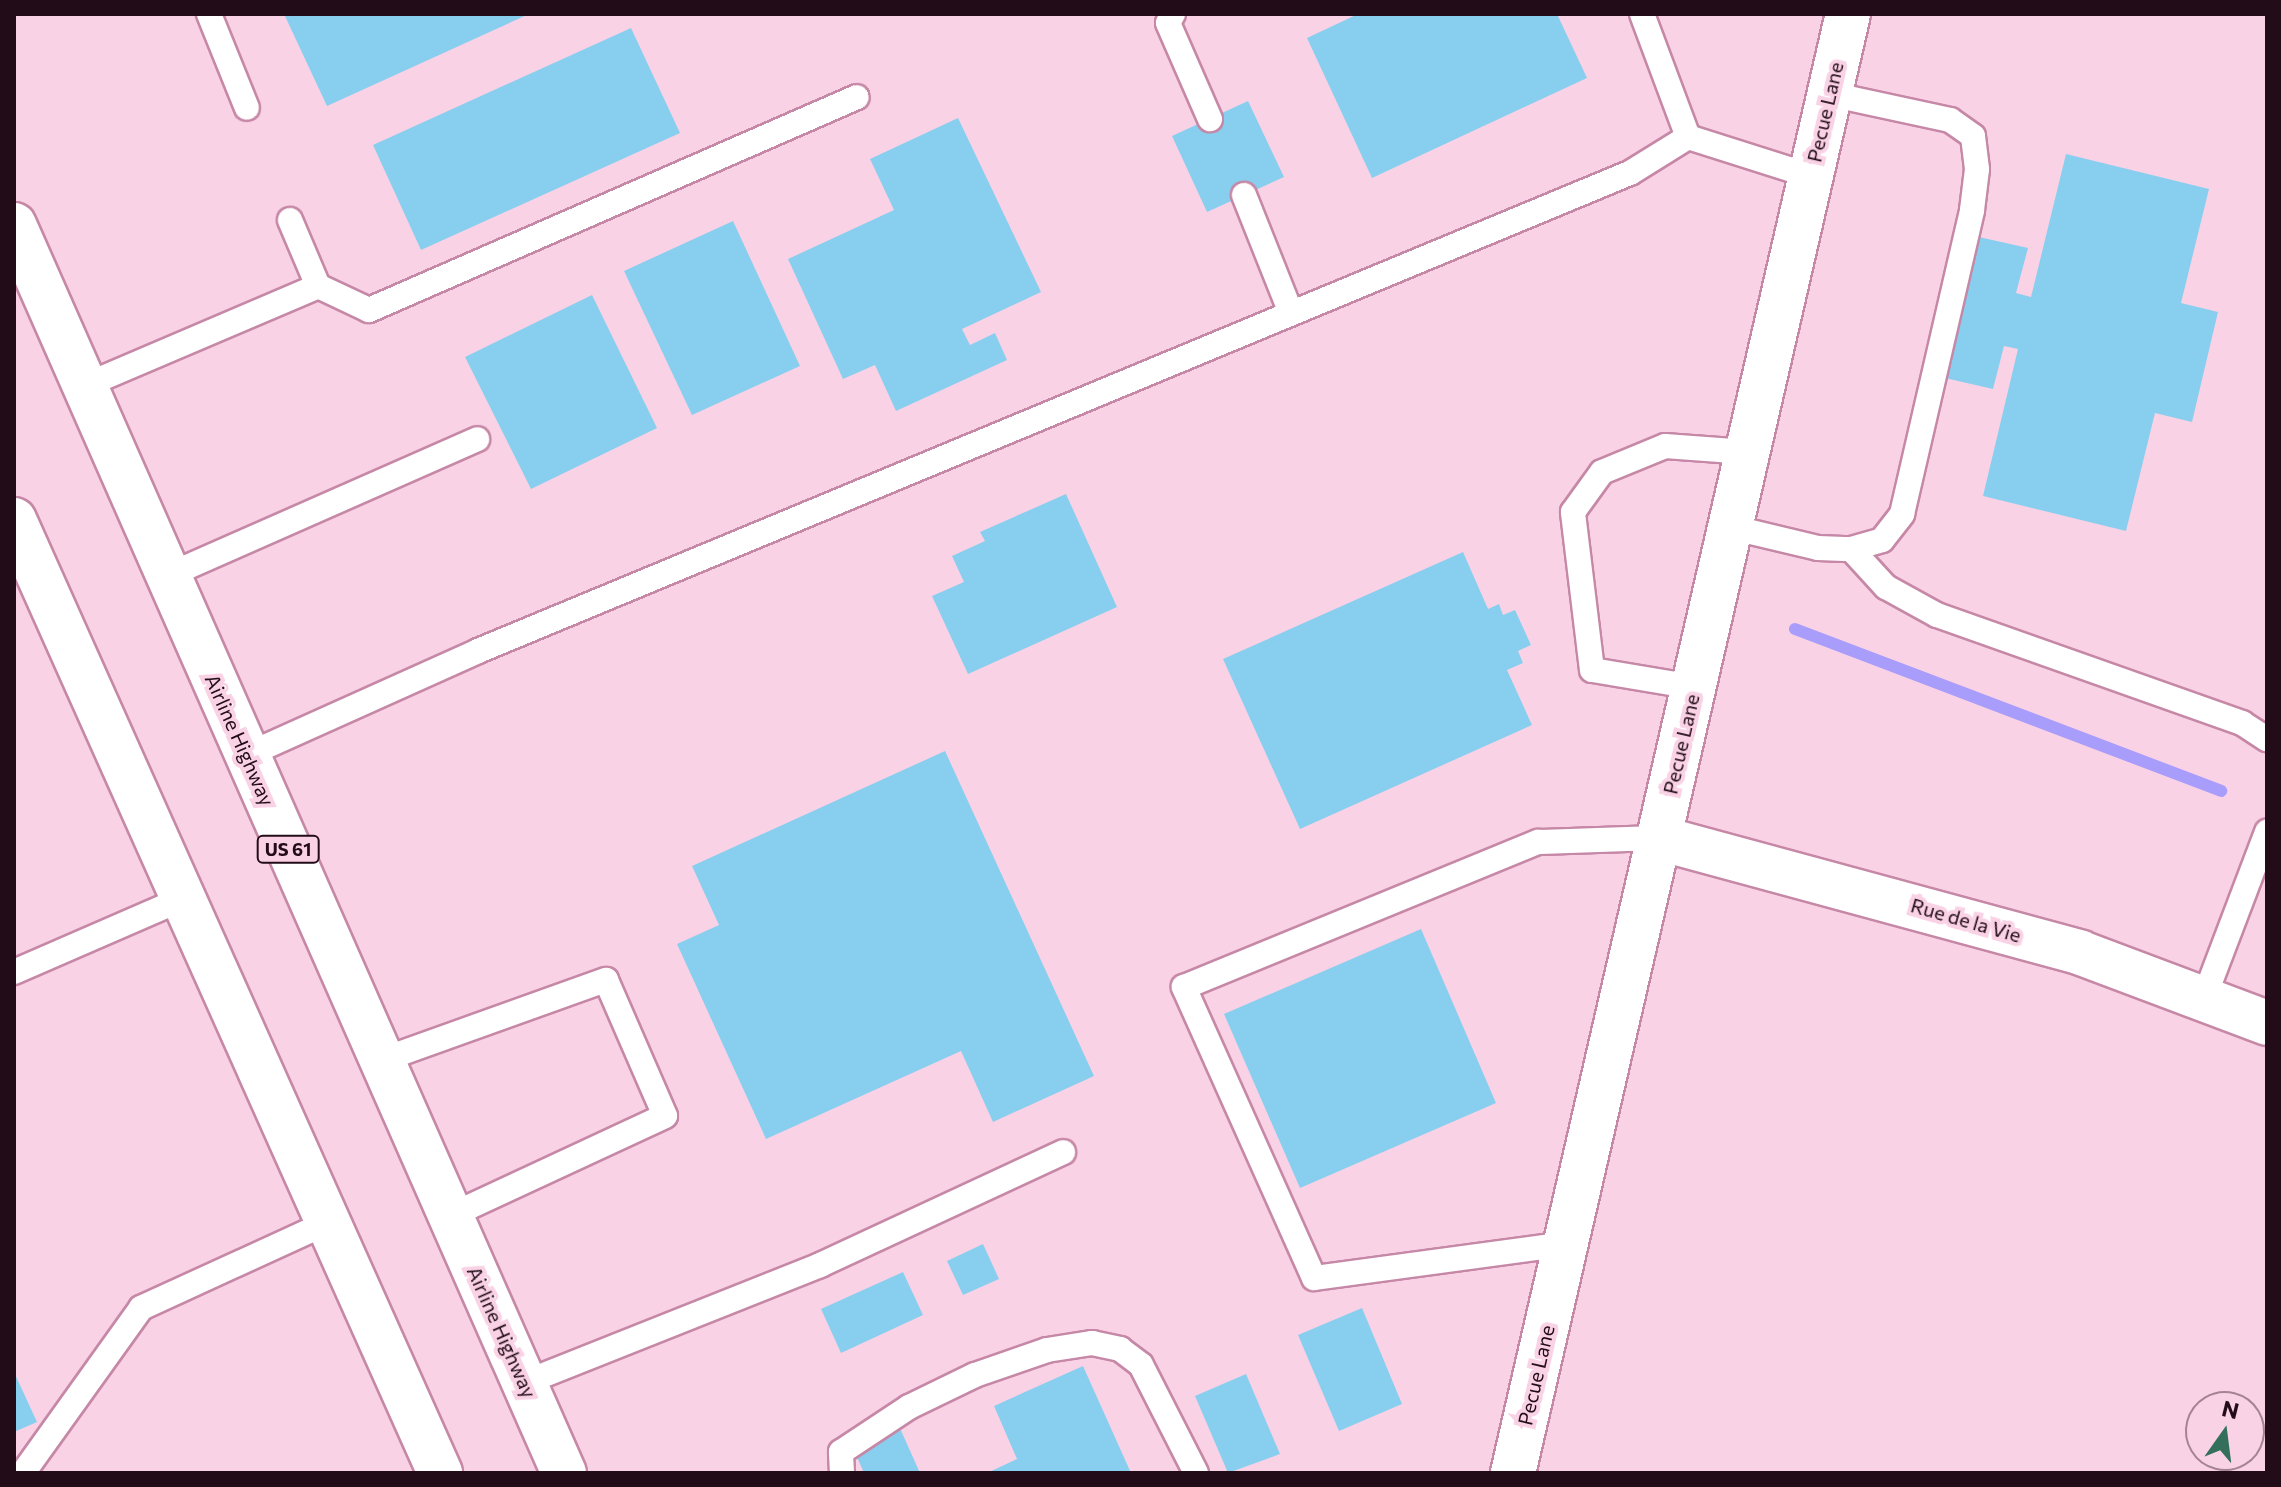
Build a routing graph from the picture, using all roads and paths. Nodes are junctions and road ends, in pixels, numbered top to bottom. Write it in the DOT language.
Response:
graph roads {
  1 [pos="209,14"];
  2 [pos="1173,14"];
  3 [pos="1642,14"];
  4 [pos="1848,14"];
  5 [pos="1830,94"];
  6 [pos="857,97"];
  7 [pos="247,108"];
  8 [pos="1210,119"];
  9 [pos="1688,137"];
  10 [pos="1811,176"];
  11 [pos="1244,195"];
  12 [pos="290,220"];
  13 [pos="18,245"];
  14 [pos="318,286"];
  15 [pos="1291,313"];
  16 [pos="84,386"];
  17 [pos="477,439"];
  18 [pos="1747,452"];
  19 [pos="15,523"];
  20 [pos="1730,527"];
  21 [pos="1851,549"];
  22 [pos="167,576"];
  23 [pos="1694,687"];
  24 [pos="2267,739"];
  25 [pos="247,755"];
  26 [pos="2267,832"];
  27 [pos="1659,838"];
  28 [pos="182,899"];
  29 [pos="14,972"];
  30 [pos="2204,998"];
  31 [pos="2267,1023"];
  32 [pos="382,1060"];
  33 [pos="1063,1152"];
  34 [pos="450,1216"];
  35 [pos="327,1223"];
  36 [pos="1566,1244"];
  37 [pos="524,1383"];
  38 [pos="23,1473"];
  39 [pos="440,1473"];
  40 [pos="564,1473"];
  41 [pos="842,1473"];
  42 [pos="1196,1473"];
  43 [pos="1513,1473"];
  1 -- 7 [label="lane"];
  2 -- 8 [label="lane"];
  3 -- 9 [label="lane"];
  4 -- 5 [label="main road, Pecue Lane"];
  5 -- 10 [label="main road, Pecue Lane"];
  5 -- 21 [label="lane"];
  6 -- 14 [label="lane"];
  9 -- 10 [label="lane"];
  9 -- 15 [label="lane"];
  10 -- 18 [label="main road, Pecue Lane"];
  11 -- 15 [label="lane"];
  12 -- 14 [label="lane"];
  13 -- 16 [label="main road, Airline Highway / US 61"];
  14 -- 16 [label="lane"];
  15 -- 25 [label="lane"];
  16 -- 22 [label="main road, Airline Highway / US 61"];
  17 -- 22 [label="lane"];
  18 -- 20 [label="main road, Pecue Lane"];
  18 -- 23 [label="lane"];
  19 -- 28 [label="main road"];
  20 -- 21 [label="lane"];
  20 -- 23 [label="main road, Pecue Lane"];
  21 -- 24 [label="lane"];
  22 -- 25 [label="main road, Airline Highway / US 61"];
  23 -- 27 [label="main road, Pecue Lane"];
  25 -- 32 [label="main road, Airline Highway / US 61"];
  26 -- 30 [label="lane"];
  27 -- 30 [label="main road, Rue de la Vie"];
  27 -- 36 [label="main road, Pecue Lane"];
  27 -- 36 [label="lane"];
  28 -- 29 [label="lane"];
  28 -- 35 [label="main road"];
  30 -- 31 [label="main road, Rue de la Vie"];
  32 -- 34 [label="main road, Airline Highway / US 61"];
  32 -- 34 [label="lane"];
  33 -- 37 [label="lane"];
  34 -- 37 [label="main road, Airline Highway / US 61"];
  35 -- 38 [label="lane"];
  35 -- 39 [label="main road"];
  36 -- 43 [label="main road, Pecue Lane"];
  37 -- 40 [label="main road, Airline Highway / US 61"];
  41 -- 42 [label="lane"];
}
